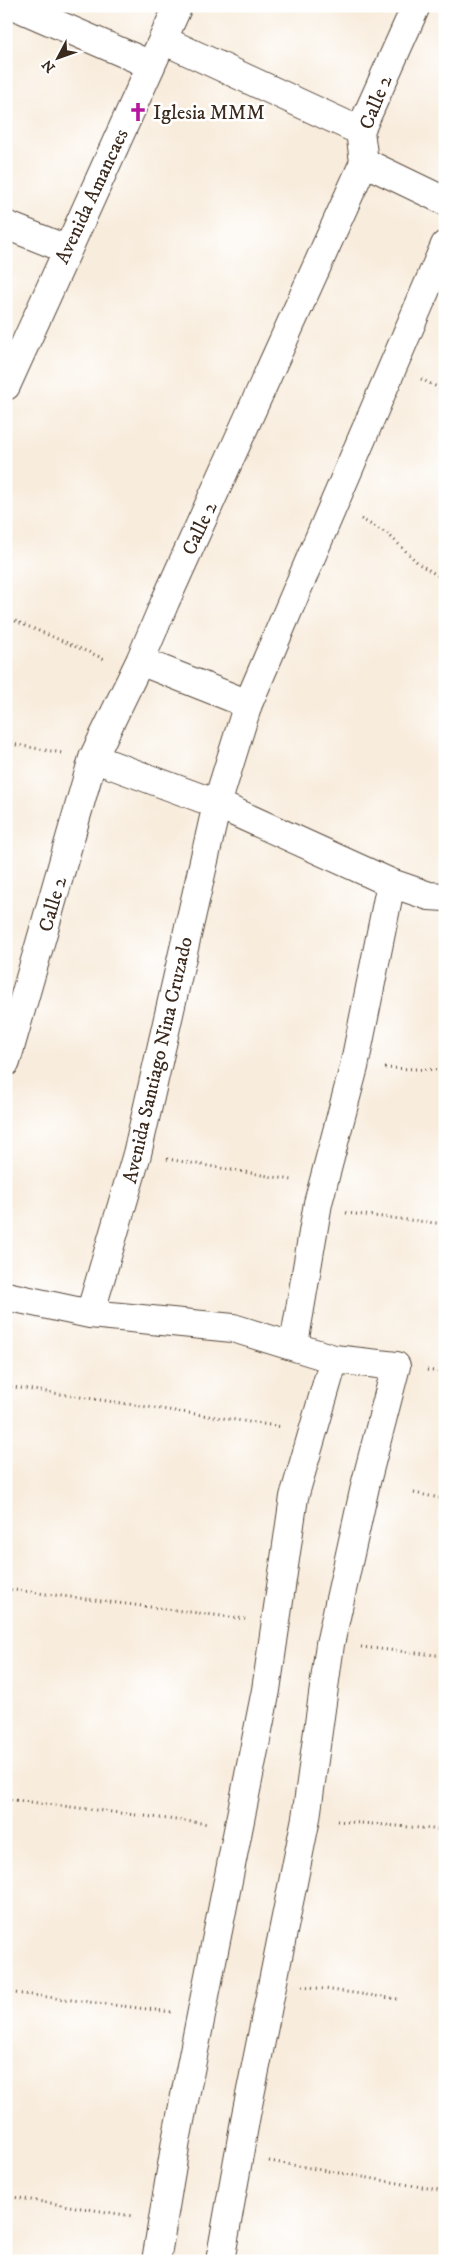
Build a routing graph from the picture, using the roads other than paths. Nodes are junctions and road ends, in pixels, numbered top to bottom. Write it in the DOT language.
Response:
graph roads {
  1 [pos="15,6"];
  2 [pos="178,6"];
  3 [pos="416,6"];
  4 [pos="163,40"];
  5 [pos="151,65"];
  6 [pos="360,131"];
  7 [pos="364,162"];
  8 [pos="445,201"];
  9 [pos="6,225"];
  10 [pos="445,245"];
  11 [pos="66,249"];
  12 [pos="6,386"];
  13 [pos="138,667"];
  14 [pos="248,704"];
  15 [pos="93,758"];
  16 [pos="216,804"];
  17 [pos="391,883"];
  18 [pos="445,898"];
  19 [pos="6,1062"];
  20 [pos="6,1296"];
  21 [pos="90,1314"];
  22 [pos="294,1344"];
  23 [pos="334,1359"];
  24 [pos="156,2261"];
  25 [pos="220,2261"];
  1 -- 5 [label="street"];
  2 -- 4 [label="street, Avenida Amancaes"];
  3 -- 6 [label="street, Calle 2"];
  4 -- 5 [label="street, Avenida Amancaes"];
  4 -- 6 [label="street"];
  5 -- 11 [label="street, Avenida Amancaes"];
  6 -- 7 [label="street, Calle 2"];
  7 -- 8 [label="street"];
  7 -- 13 [label="street, Calle 2"];
  9 -- 11 [label="street"];
  10 -- 14 [label="street, Avenida Santiago Nina Cruzado"];
  11 -- 12 [label="street, Avenida Amancaes"];
  13 -- 14 [label="street"];
  13 -- 15 [label="street, Calle 2"];
  14 -- 16 [label="street, Avenida Santiago Nina Cruzado"];
  15 -- 16 [label="street"];
  15 -- 19 [label="street, Calle 2"];
  16 -- 17 [label="street"];
  16 -- 21 [label="street, Avenida Santiago Nina Cruzado"];
  17 -- 18 [label="street"];
  17 -- 22 [label="street"];
  20 -- 21 [label="street"];
  21 -- 22 [label="street"];
  22 -- 23 [label="street"];
  23 -- 24 [label="street"];
  23 -- 25 [label="street"];
}
